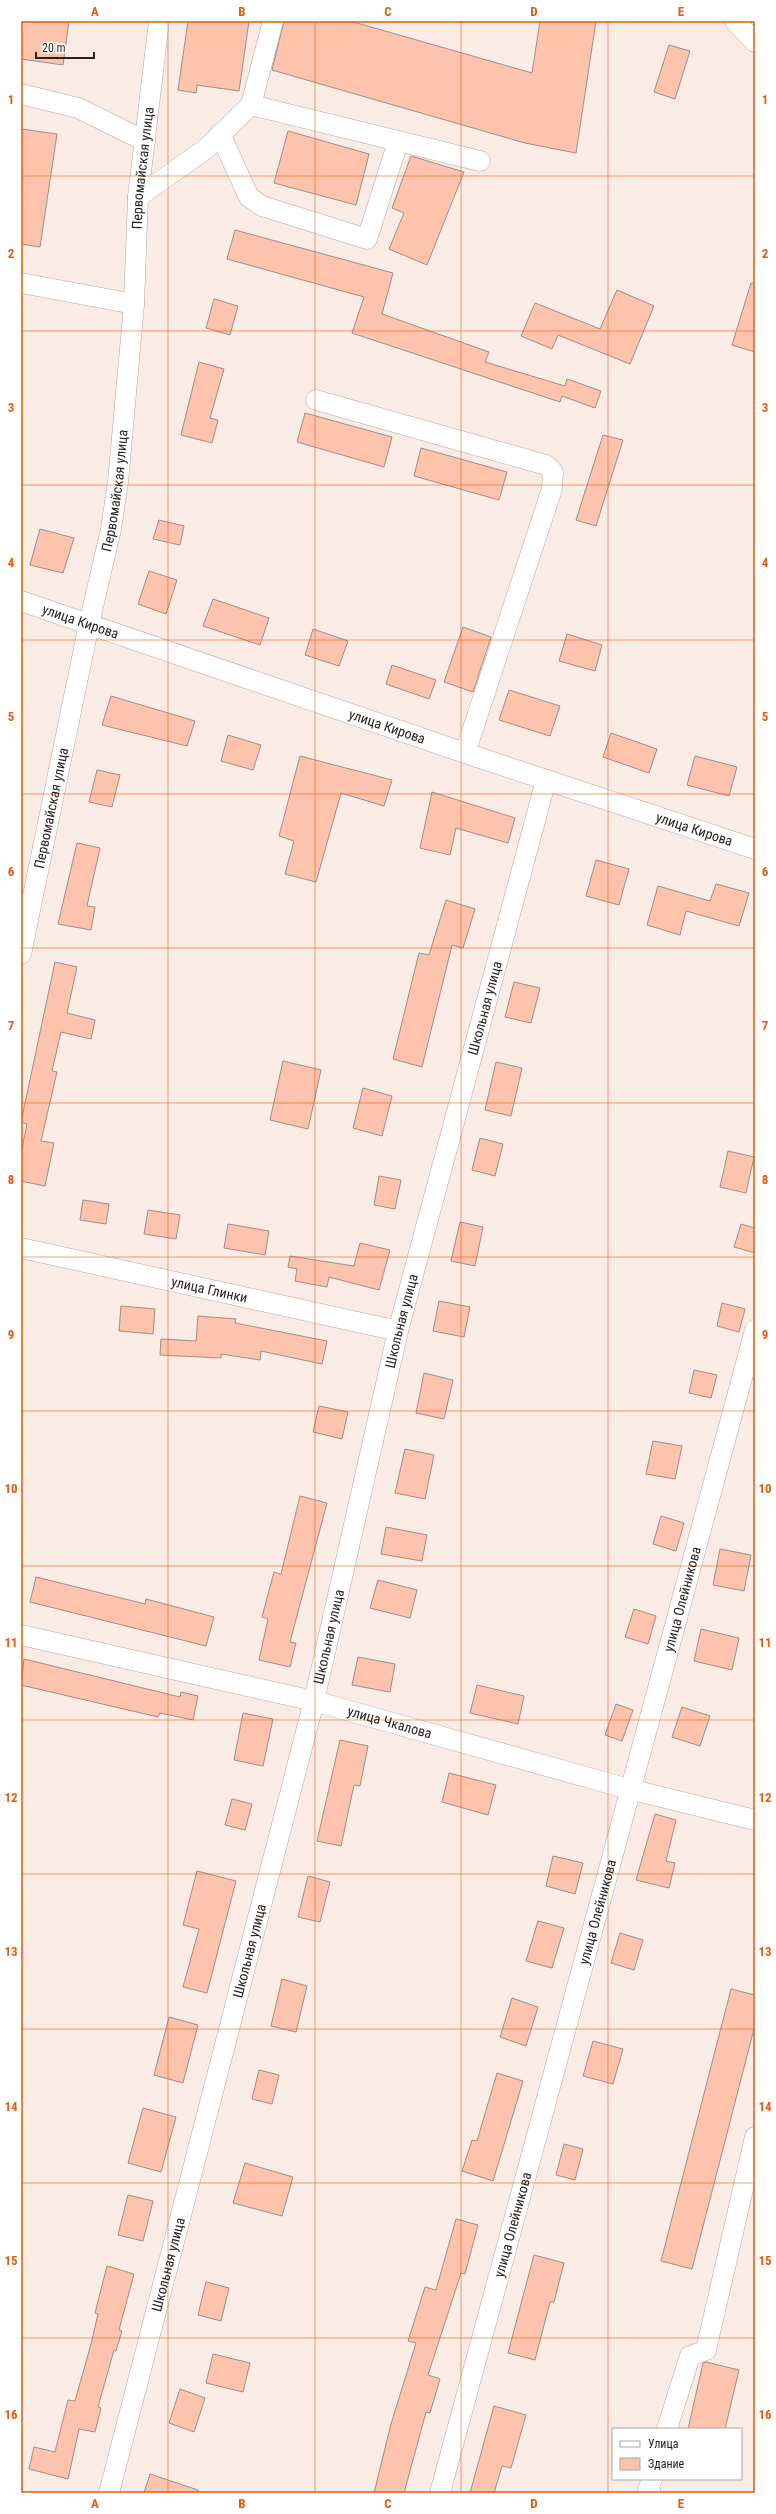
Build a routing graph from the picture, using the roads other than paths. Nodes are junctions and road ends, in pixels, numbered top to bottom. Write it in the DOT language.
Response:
graph roads {
  1 [pos="159,21"];
  2 [pos="273,21"];
  3 [pos="735,21"];
  4 [pos="755,42"];
  5 [pos="21,94"];
  6 [pos="251,105"];
  7 [pos="220,134"];
  8 [pos="145,141"];
  9 [pos="398,142"];
  10 [pos="480,161"];
  11 [pos="138,197"];
  12 [pos="21,283"];
  13 [pos="134,304"];
  14 [pos="316,400"];
  15 [pos="21,601"];
  16 [pos="89,624"];
  17 [pos="465,753"];
  18 [pos="546,780"];
  19 [pos="755,849"];
  20 [pos="21,954"];
  21 [pos="21,1248"];
  22 [pos="755,1330"];
  23 [pos="398,1331"];
  24 [pos="21,1635"];
  25 [pos="314,1701"];
  26 [pos="629,1789"];
  27 [pos="755,1820"];
  28 [pos="755,2137"];
  29 [pos="667,2428"];
  30 [pos="652,2480"];
  31 [pos="109,2493"];
  32 [pos="440,2493"];
  33 [pos="651,2493"];
  1 -- 8 [label="street, Первомайская улица"];
  2 -- 6 [label="street"];
  3 -- 4 [label="street"];
  5 -- 8 [label="street"];
  6 -- 7 [label="street"];
  6 -- 9 [label="street"];
  7 -- 9 [label="street"];
  7 -- 11 [label="street"];
  8 -- 11 [label="street, Первомайская улица"];
  9 -- 10 [label="street"];
  11 -- 13 [label="street, Первомайская улица"];
  12 -- 13 [label="street"];
  13 -- 16 [label="street, Первомайская улица"];
  14 -- 17 [label="street"];
  15 -- 16 [label="street, улица Кирова"];
  16 -- 17 [label="street, улица Кирова"];
  16 -- 20 [label="street, Первомайская улица"];
  17 -- 18 [label="street, улица Кирова"];
  18 -- 19 [label="street, улица Кирова"];
  18 -- 23 [label="street, Школьная улица"];
  21 -- 23 [label="street, улица Глинки"];
  22 -- 26 [label="street, улица Олейникова"];
  23 -- 25 [label="street, Школьная улица"];
  24 -- 25 [label="street, улица Чкалова"];
  25 -- 26 [label="street, улица Чкалова"];
  25 -- 31 [label="street, Школьная улица"];
  26 -- 27 [label="street, улица Чкалова"];
  26 -- 32 [label="street, улица Олейникова"];
  28 -- 29 [label="street"];
  30 -- 33 [label="street"];
}
